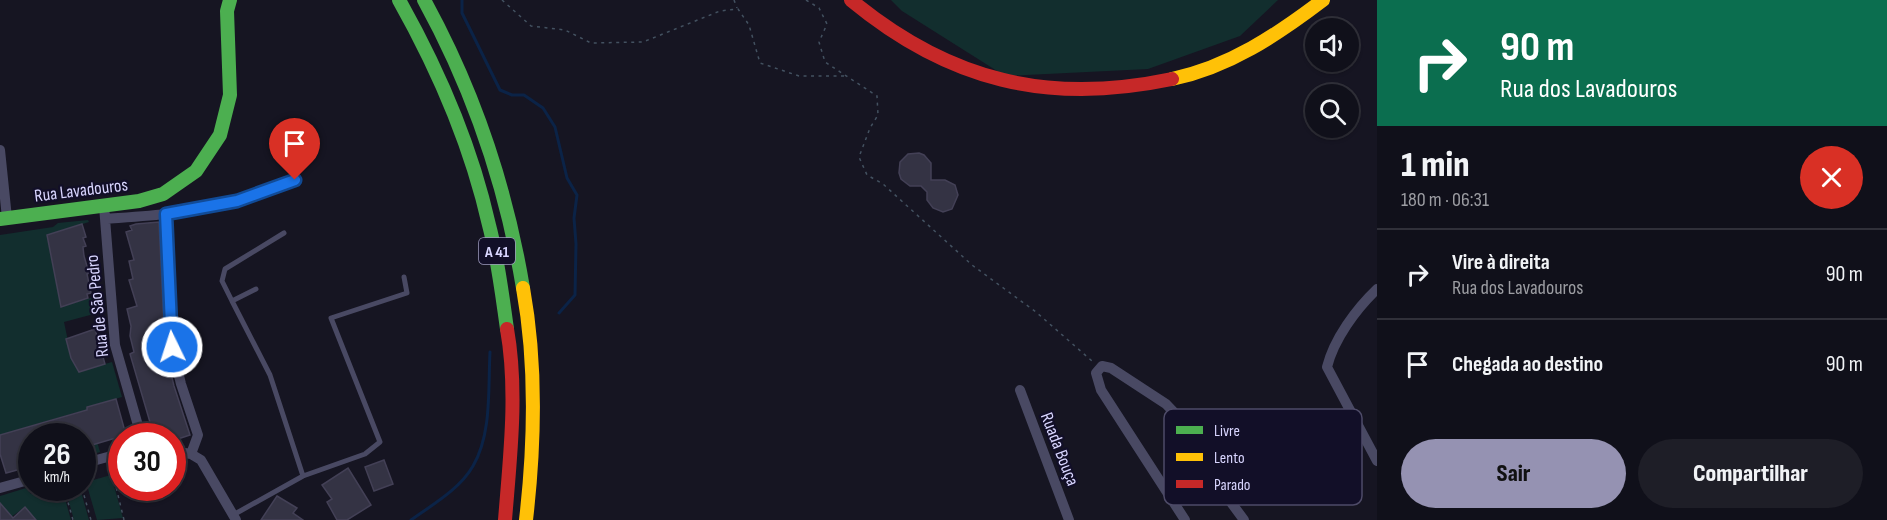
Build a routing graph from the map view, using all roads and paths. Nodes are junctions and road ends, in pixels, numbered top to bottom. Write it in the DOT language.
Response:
graph roads {
  1 [pos="230,0"];
  2 [pos="399,0"];
  3 [pos="424,0"];
  4 [pos="502,0"];
  5 [pos="734,0"];
  6 [pos="806,0"];
  7 [pos="851,0"];
  8 [pos="1323,0"];
  9 [pos="738,9"];
  10 [pos="846,76"];
  11 [pos="0,150"];
  12 [pos="295,180"];
  13 [pos="104,212"];
  14 [pos="166,214"];
  15 [pos="4,218"];
  16 [pos="284,233"];
  17 [pos="404,277"];
  18 [pos="256,289"];
  19 [pos="1377,289"];
  20 [pos="232,301"];
  21 [pos="1098,368"];
  22 [pos="1020,390"];
  23 [pos="1171,409"];
  24 [pos="1349,409"];
  25 [pos="137,423"];
  26 [pos="1362,433"];
  27 [pos="186,453"];
  28 [pos="191,454"];
  29 [pos="108,457"];
  30 [pos="96,460"];
  31 [pos="1377,461"];
  32 [pos="303,476"];
  33 [pos="18,483"];
  34 [pos="0,488"];
  35 [pos="1164,488"];
  36 [pos="68,501"];
  37 [pos="86,501"];
  38 [pos="119,501"];
  39 [pos="1175,505"];
  40 [pos="1233,505"];
  41 [pos="234,518"];
  42 [pos="73,520"];
  43 [pos="91,520"];
  44 [pos="124,520"];
  45 [pos="504,520"];
  46 [pos="526,520"];
  47 [pos="1069,520"];
  48 [pos="1185,520"];
  49 [pos="1244,520"];
  1 -- 13 [label="main road, Rua Lavadouros"];
  2 -- 45 [label="main road, A 41"];
  3 -- 46 [label="main road, A 41"];
  4 -- 9 [label="path"];
  5 -- 9 [label="path"];
  6 -- 10 [label="path"];
  7 -- 8 [label="main road"];
  9 -- 10 [label="path"];
  10 -- 21 [label="path"];
  11 -- 15 [label="street"];
  12 -- 14 [label="street"];
  13 -- 14 [label="street"];
  13 -- 15 [label="main road, Rua Lavadouros"];
  13 -- 25 [label="street, Rua de São Pedro"];
  14 -- 28 [label="street"];
  16 -- 20 [label="lane"];
  17 -- 32 [label="lane"];
  18 -- 20 [label="lane"];
  19 -- 24 [label="street"];
  20 -- 32 [label="lane"];
  21 -- 23 [label="street"];
  21 -- 35 [label="street"];
  22 -- 47 [label="street, Ruada Bouça"];
  26 -- 31 [label="street"];
  27 -- 28 [label="street"];
  28 -- 41 [label="street"];
  29 -- 30 [label="street"];
  32 -- 41 [label="lane"];
  33 -- 34 [label="street"];
  36 -- 42 [label="path"];
  37 -- 43 [label="path"];
  38 -- 44 [label="path"];
  39 -- 48 [label="street"];
  40 -- 49 [label="street"];
}
